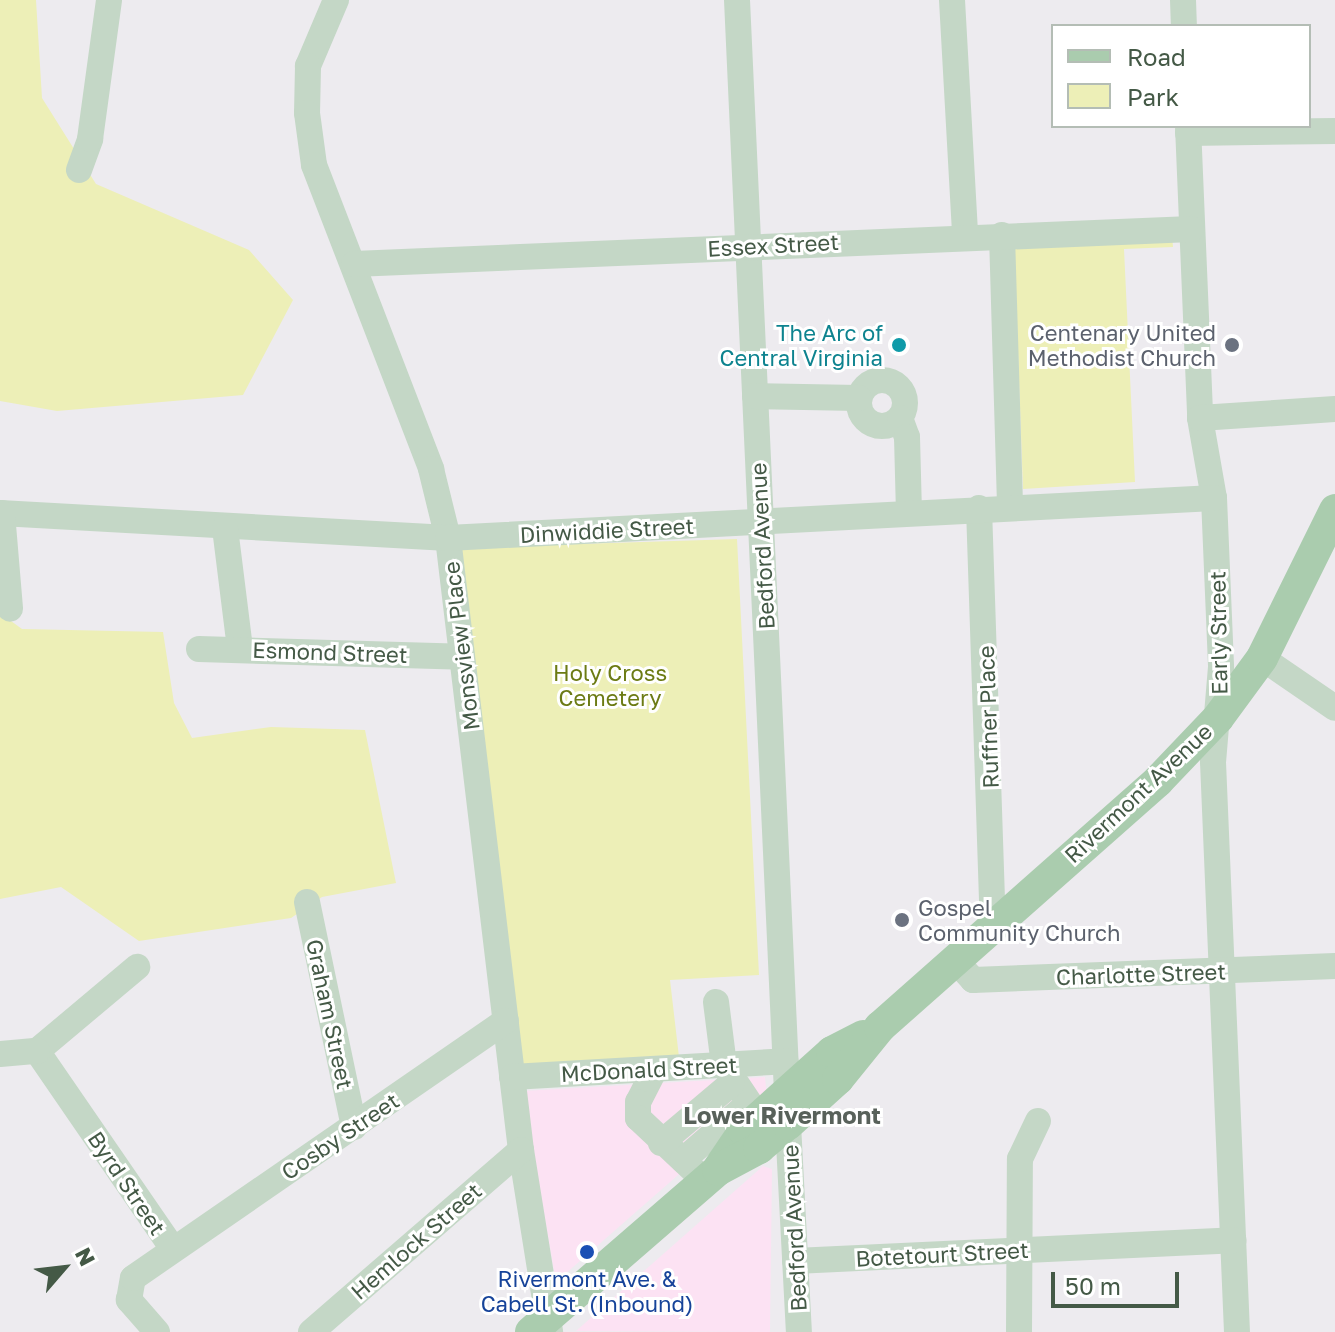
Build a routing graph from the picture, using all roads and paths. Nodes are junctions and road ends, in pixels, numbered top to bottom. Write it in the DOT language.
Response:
graph roads {
  1 [pos="109,0"];
  2 [pos="336,0"];
  3 [pos="737,0"];
  4 [pos="952,0"];
  5 [pos="1183,0"];
  6 [pos="1184,24"];
  7 [pos="1188,130"];
  8 [pos="1335,131"];
  9 [pos="79,170"];
  10 [pos="1191,229"];
  11 [pos="965,235"];
  12 [pos="1002,235"];
  13 [pos="749,246"];
  14 [pos="354,264"];
  15 [pos="755,396"];
  16 [pos="1335,409"];
  17 [pos="1200,418"];
  18 [pos="1214,498"];
  19 [pos="1010,507"];
  20 [pos="979,508"];
  21 [pos="1335,510"];
  22 [pos="909,512"];
  23 [pos="1,513"];
  24 [pos="761,522"];
  25 [pos="225,528"];
  26 [pos="448,538"];
  27 [pos="10,609"];
  28 [pos="199,649"];
  29 [pos="240,649"];
  30 [pos="462,657"];
  31 [pos="1262,658"];
  32 [pos="1335,708"];
  33 [pos="1218,718"];
  34 [pos="307,902"];
  35 [pos="993,927"];
  36 [pos="955,960"];
  37 [pos="1335,966"];
  38 [pos="137,967"];
  39 [pos="1223,970"];
  40 [pos="716,1002"];
  41 [pos="506,1021"];
  42 [pos="37,1051"];
  43 [pos="0,1054"];
  44 [pos="655,1069"];
  45 [pos="728,1074"];
  46 [pos="512,1077"];
  47 [pos="773,1100"];
  48 [pos="1038,1121"];
  49 [pos="354,1127"];
  50 [pos="661,1143"];
  51 [pos="521,1150"];
  52 [pos="702,1170"];
  53 [pos="1233,1240"];
  54 [pos="173,1249"];
  55 [pos="1019,1250"];
  56 [pos="795,1261"];
  57 [pos="543,1327"];
  58 [pos="157,1332"];
  59 [pos="311,1332"];
  60 [pos="799,1332"];
  61 [pos="1019,1332"];
  62 [pos="1237,1332"];
  1 -- 9 [label="street"];
  2 -- 14 [label="street, Monsview Place"];
  3 -- 13 [label="street, Bedford Avenue"];
  4 -- 11 [label="street"];
  5 -- 6 [label="street"];
  7 -- 8 [label="street"];
  7 -- 10 [label="street, Early Street"];
  10 -- 12 [label="street, Essex Street"];
  10 -- 17 [label="street, Early Street"];
  11 -- 12 [label="street, Essex Street"];
  11 -- 13 [label="street, Essex Street"];
  12 -- 19 [label="street"];
  13 -- 14 [label="street, Essex Street"];
  13 -- 15 [label="street, Bedford Avenue"];
  14 -- 26 [label="street, Monsview Place"];
  15 -- 22 [label="street"];
  15 -- 24 [label="street, Bedford Avenue"];
  16 -- 17 [label="street"];
  17 -- 18 [label="street, Early Street"];
  18 -- 19 [label="street, Dinwiddie Street"];
  18 -- 33 [label="street, Early Street"];
  19 -- 20 [label="street, Dinwiddie Street"];
  20 -- 22 [label="street, Dinwiddie Street"];
  20 -- 35 [label="street, Ruffner Place"];
  21 -- 31 [label="main road, Rivermont Avenue"];
  22 -- 24 [label="street, Dinwiddie Street"];
  23 -- 25 [label="street, Dinwiddie Street"];
  23 -- 27 [label="street"];
  24 -- 26 [label="street, Dinwiddie Street"];
  24 -- 47 [label="street, Bedford Avenue"];
  25 -- 26 [label="street, Dinwiddie Street"];
  25 -- 29 [label="street"];
  26 -- 30 [label="street, Monsview Place"];
  28 -- 29 [label="street, Esmond Street"];
  29 -- 30 [label="street, Esmond Street"];
  30 -- 41 [label="street, Monsview Place"];
  31 -- 32 [label="street"];
  31 -- 33 [label="main road, Rivermont Avenue"];
  33 -- 35 [label="main road, Rivermont Avenue"];
  33 -- 39 [label="street, Early Street"];
  34 -- 49 [label="street, Graham Street"];
  35 -- 36 [label="main road, Rivermont Avenue"];
  36 -- 39 [label="street, Charlotte Street"];
  36 -- 47 [label="main road, Rivermont Avenue"];
  37 -- 39 [label="street, Charlotte Street"];
  38 -- 42 [label="street"];
  39 -- 53 [label="street, Early Street"];
  40 -- 45 [label="street"];
  41 -- 46 [label="street, Monsview Place"];
  41 -- 49 [label="street, Cosby Street"];
  42 -- 43 [label="street"];
  42 -- 54 [label="street, Byrd Street"];
  44 -- 45 [label="street, McDonald Street"];
  44 -- 46 [label="street, McDonald Street"];
  44 -- 50 [label="street"];
  45 -- 47 [label="street, McDonald Street"];
  45 -- 47 [label="street"];
  45 -- 50 [label="street"];
  46 -- 51 [label="street, Monsview Place"];
  47 -- 52 [label="street"];
  47 -- 52 [label="main road, Rivermont Avenue"];
  47 -- 56 [label="street, Bedford Avenue"];
  48 -- 55 [label="street"];
  49 -- 54 [label="street, Cosby Street"];
  50 -- 52 [label="street"];
  51 -- 57 [label="street, Monsview Place"];
  51 -- 59 [label="street, Hemlock Street"];
  52 -- 57 [label="main road, Rivermont Avenue"];
  53 -- 55 [label="street, Botetourt Street"];
  53 -- 62 [label="street, Early Street"];
  54 -- 58 [label="street, Byrd Street"];
  55 -- 56 [label="street, Botetourt Street"];
  55 -- 61 [label="street"];
  56 -- 60 [label="street, Bedford Avenue"];
}
